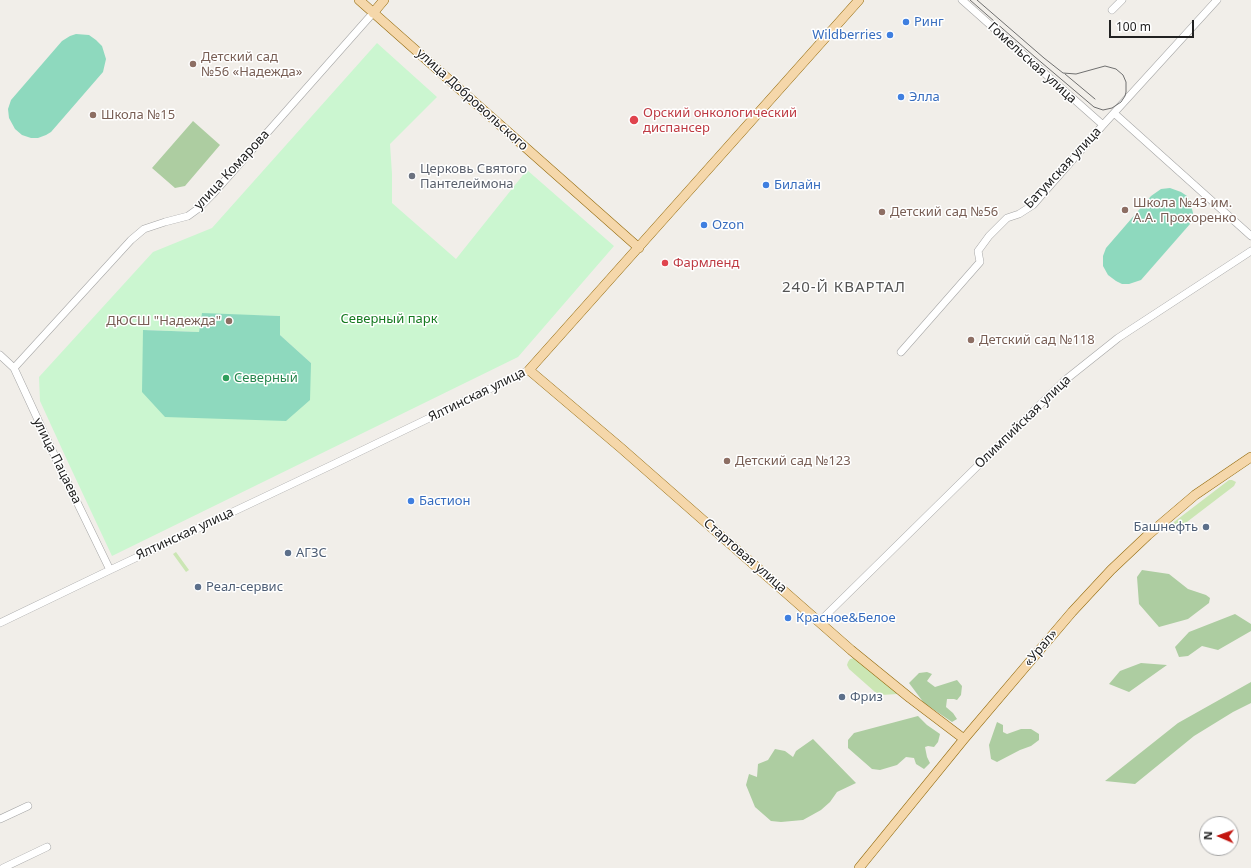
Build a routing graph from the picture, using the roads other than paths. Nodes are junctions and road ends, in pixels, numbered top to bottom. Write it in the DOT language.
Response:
graph roads {
  1 [pos="359,0"];
  2 [pos="384,0"];
  3 [pos="859,0"];
  4 [pos="962,0"];
  5 [pos="1122,0"];
  6 [pos="1217,0"];
  7 [pos="1112,10"];
  8 [pos="373,13"];
  9 [pos="1114,113"];
  10 [pos="1103,125"];
  11 [pos="1251,236"];
  12 [pos="639,248"];
  13 [pos="1251,251"];
  14 [pos="901,352"];
  15 [pos="0,355"];
  16 [pos="14,368"];
  17 [pos="529,370"];
  18 [pos="1251,457"];
  19 [pos="110,570"];
  20 [pos="820,622"];
  21 [pos="0,623"];
  22 [pos="964,739"];
  23 [pos="28,806"];
  24 [pos="0,820"];
  25 [pos="47,846"];
  26 [pos="3,868"];
  27 [pos="859,868"];
  1 -- 8 [label="main road, улица Добровольского"];
  2 -- 8 [label="main road, улица Комарова"];
  3 -- 12 [label="main road, Ялтинская улица"];
  4 -- 10 [label="street, Гомельская улица"];
  5 -- 7 [label="street"];
  6 -- 9 [label="street, Батумская улица"];
  8 -- 12 [label="main road, улица Добровольского"];
  8 -- 16 [label="street, улица Комарова"];
  9 -- 10 [label="street, Батумская улица"];
  9 -- 11 [label="street"];
  10 -- 14 [label="street, Батумская улица"];
  12 -- 17 [label="main road, Ялтинская улица"];
  13 -- 20 [label="street, Олимпийская улица"];
  15 -- 16 [label="street, улица Пацаева"];
  16 -- 19 [label="street, улица Пацаева"];
  17 -- 19 [label="street, Ялтинская улица"];
  17 -- 20 [label="main road, Стартовая улица"];
  18 -- 22 [label="main road, «Урал»"];
  19 -- 21 [label="street, Ялтинская улица"];
  20 -- 22 [label="main road, Стартовая улица"];
  22 -- 27 [label="main road, «Урал»"];
  23 -- 24 [label="street"];
  25 -- 26 [label="street"];
}
